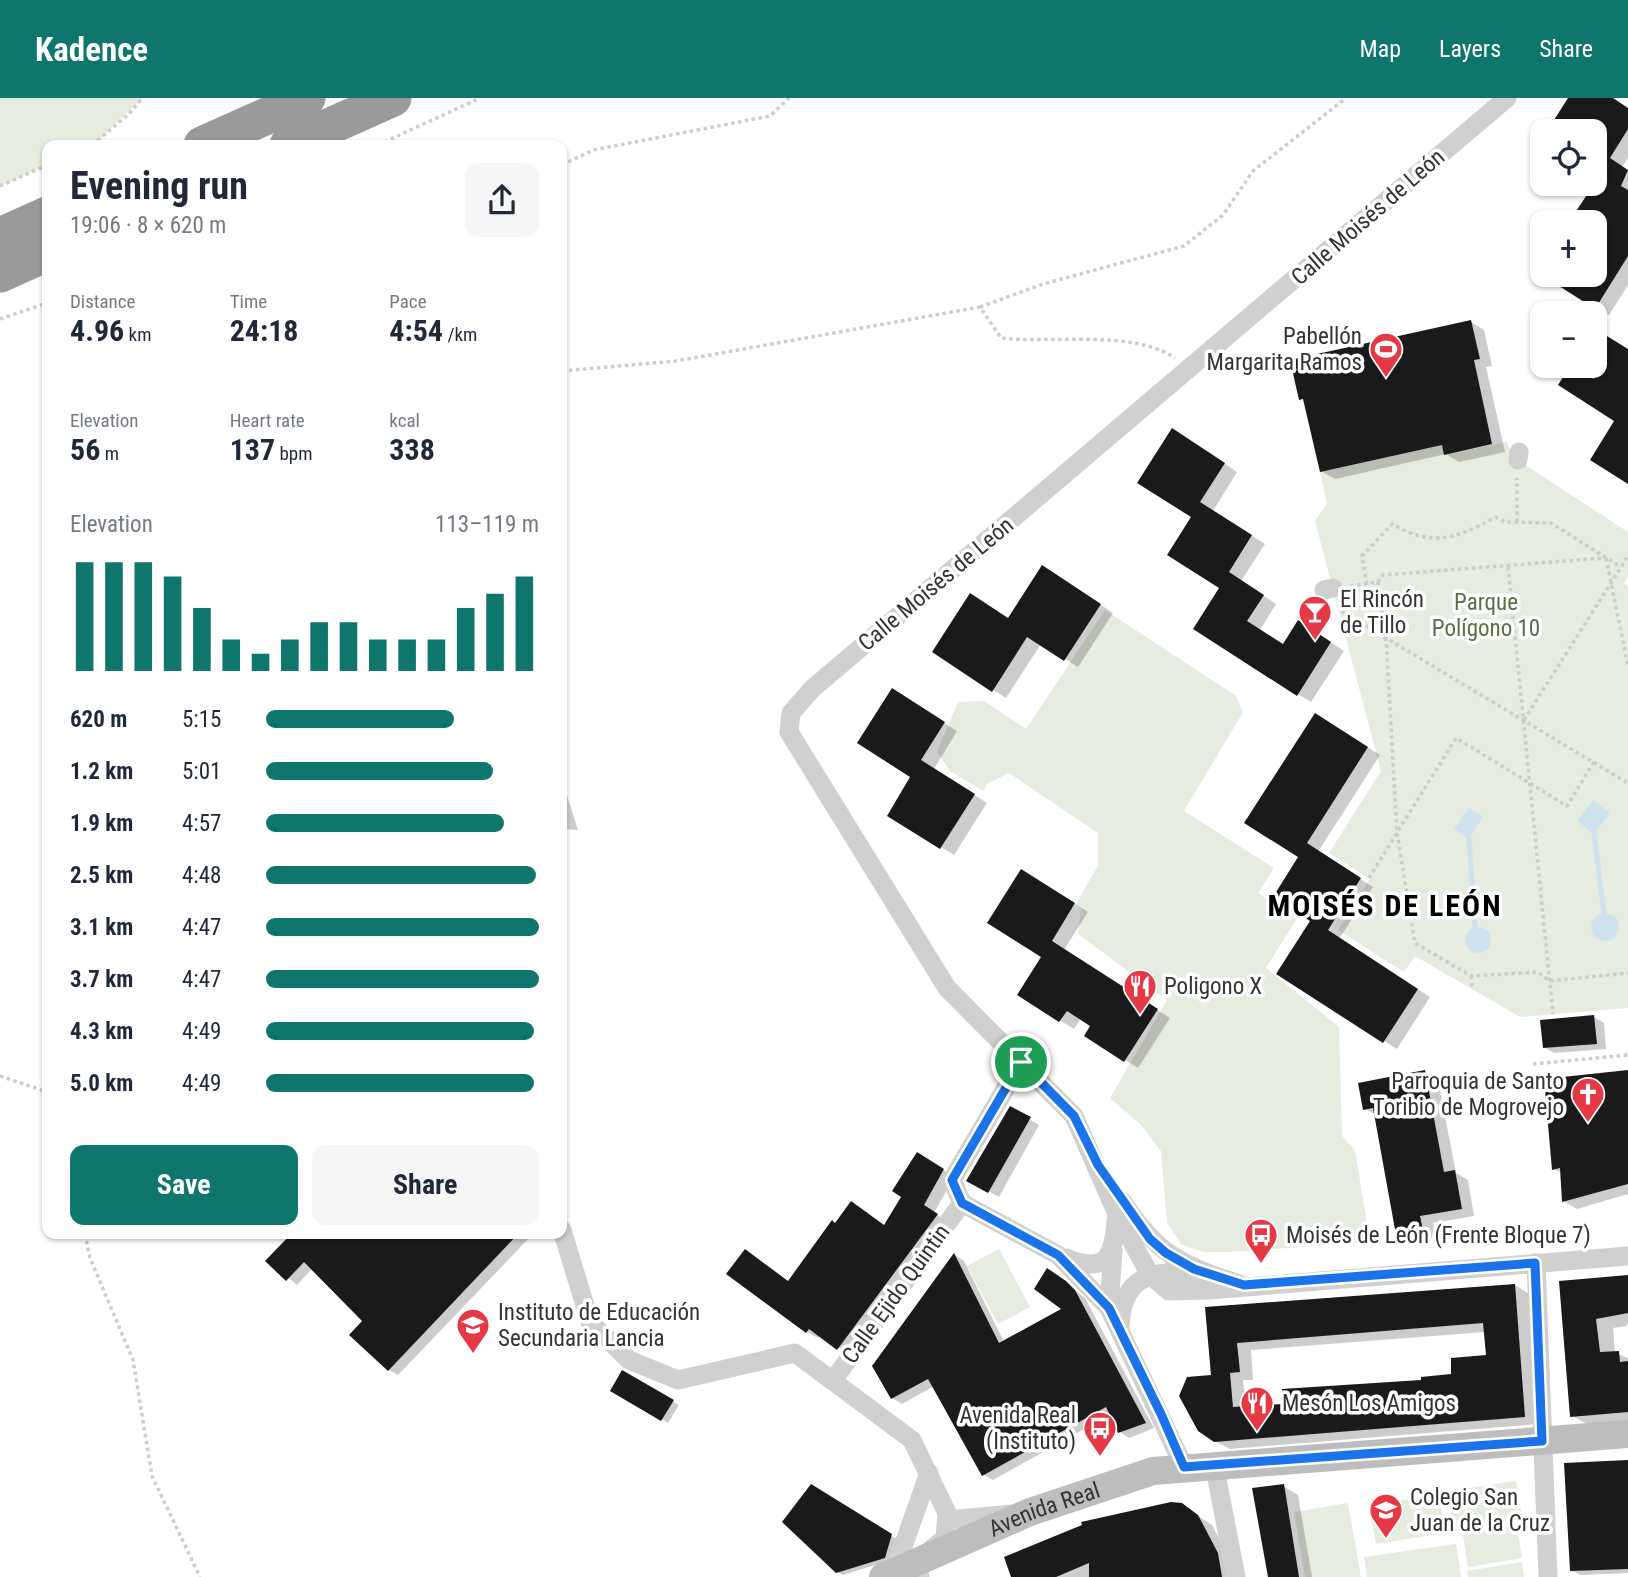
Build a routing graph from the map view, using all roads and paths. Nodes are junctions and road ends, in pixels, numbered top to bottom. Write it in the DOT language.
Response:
graph roads {
  1 [pos="142,98"];
  2 [pos="307,98"];
  3 [pos="393,98"];
  4 [pos="480,98"];
  5 [pos="789,98"];
  6 [pos="1346,98"];
  7 [pos="1507,98"];
  8 [pos="98,140"];
  9 [pos="213,140"];
  10 [pos="299,140"];
  11 [pos="389,140"];
  12 [pos="567,162"];
  13 [pos="42,167"];
  14 [pos="0,186"];
  15 [pos="42,217"];
  16 [pos="0,236"];
  17 [pos="42,255"];
  18 [pos="0,274"];
  19 [pos="42,305"];
  20 [pos="981,307"];
  21 [pos="0,318"];
  22 [pos="1191,368"];
  23 [pos="567,371"];
  24 [pos="1518,456"];
  25 [pos="1517,522"];
  26 [pos="1628,556"];
  27 [pos="1606,557"];
  28 [pos="1508,566"];
  29 [pos="1621,567"];
  30 [pos="1378,582"];
  31 [pos="1611,582"];
  32 [pos="1367,583"];
  33 [pos="1328,589"];
  34 [pos="1340,611"];
  35 [pos="1386,638"];
  36 [pos="1628,666"];
  37 [pos="1523,720"];
  38 [pos="1594,762"];
  39 [pos="1529,783"];
  40 [pos="1628,783"];
  41 [pos="1397,833"];
  42 [pos="1369,878"];
  43 [pos="1628,973"];
  44 [pos="1471,976"];
  45 [pos="1549,981"];
  46 [pos="1472,989"];
  47 [pos="1553,1014"];
  48 [pos="1628,1055"];
  49 [pos="1021,1062"];
  50 [pos="1534,1064"];
  51 [pos="0,1076"];
  52 [pos="42,1090"];
  53 [pos="1098,1165"];
  54 [pos="962,1203"];
  55 [pos="1117,1214"];
  56 [pos="86,1239"];
  57 [pos="565,1239"];
  58 [pos="1113,1251"];
  59 [pos="1058,1255"];
  60 [pos="1628,1256"];
  61 [pos="1535,1263"];
  62 [pos="1210,1274"];
  63 [pos="1150,1275"];
  64 [pos="1244,1285"];
  65 [pos="1109,1308"];
  66 [pos="1120,1332"];
  67 [pos="834,1380"];
  68 [pos="1628,1434"];
  69 [pos="1542,1441"];
  70 [pos="1214,1464"];
  71 [pos="1184,1467"];
  72 [pos="929,1472"];
  73 [pos="1030,1512"];
  74 [pos="948,1520"];
  75 [pos="902,1572"];
  76 [pos="200,1577"];
  77 [pos="1236,1577"];
  78 [pos="1548,1577"];
  1 -- 8 [label="path"];
  2 -- 9 [label="highway"];
  3 -- 10 [label="highway"];
  4 -- 11 [label="path"];
  5 -- 12 [label="path"];
  6 -- 20 [label="path"];
  7 -- 22 [label="street, Calle Moisés de León"];
  13 -- 14 [label="path"];
  15 -- 16 [label="highway"];
  17 -- 18 [label="highway"];
  19 -- 21 [label="path"];
  20 -- 22 [label="path"];
  20 -- 23 [label="path"];
  22 -- 49 [label="street, Calle Moisés de León"];
  24 -- 25 [label="path"];
  25 -- 27 [label="path"];
  25 -- 32 [label="path"];
  26 -- 29 [label="path"];
  27 -- 28 [label="path"];
  27 -- 29 [label="path"];
  27 -- 31 [label="path"];
  28 -- 30 [label="path"];
  28 -- 37 [label="path"];
  29 -- 31 [label="path"];
  30 -- 32 [label="path"];
  30 -- 35 [label="path"];
  31 -- 36 [label="path"];
  31 -- 37 [label="path"];
  32 -- 33 [label="path"];
  34 -- 35 [label="path"];
  35 -- 37 [label="path"];
  35 -- 41 [label="path"];
  37 -- 38 [label="path"];
  37 -- 39 [label="path"];
  38 -- 39 [label="path"];
  38 -- 40 [label="path"];
  39 -- 41 [label="path"];
  39 -- 45 [label="path"];
  41 -- 42 [label="path"];
  41 -- 44 [label="path"];
  43 -- 45 [label="path"];
  44 -- 45 [label="path"];
  44 -- 46 [label="path"];
  45 -- 47 [label="path"];
  48 -- 50 [label="path"];
  49 -- 53 [label="street, Calle Moisés de León"];
  49 -- 54 [label="street, Calle Ejido Quintin"];
  51 -- 52 [label="path"];
  53 -- 55 [label="street, Calle Moisés de León"];
  53 -- 62 [label="street, Calle Moisés de León"];
  54 -- 59 [label="street"];
  54 -- 67 [label="street, Calle Ejido Quintin"];
  55 -- 58 [label="street, Calle Moisés de León"];
  55 -- 63 [label="street, Calle Moisés de León"];
  56 -- 76 [label="path"];
  57 -- 67 [label="street"];
  58 -- 59 [label="street"];
  58 -- 65 [label="street, Calle Moisés de León"];
  59 -- 65 [label="street"];
  60 -- 61 [label="street, Calle Moisés de León"];
  61 -- 64 [label="street, Calle Moisés de León"];
  61 -- 69 [label="street"];
  62 -- 63 [label="street, Calle Moisés de León"];
  62 -- 64 [label="street, Calle Moisés de León"];
  63 -- 64 [label="street, Calle Moisés de León"];
  63 -- 66 [label="street"];
  65 -- 66 [label="street"];
  66 -- 71 [label="street"];
  67 -- 72 [label="street"];
  68 -- 69 [label="main road, Avenida Real"];
  69 -- 70 [label="main road, Avenida Real"];
  69 -- 78 [label="street"];
  70 -- 71 [label="main road, Avenida Real"];
  70 -- 77 [label="street"];
  71 -- 73 [label="main road, Avenida Real"];
  72 -- 74 [label="street"];
  72 -- 75 [label="street"];
  73 -- 74 [label="street"];
  73 -- 75 [label="main road, Avenida Real"];
  74 -- 75 [label="street"];
}
